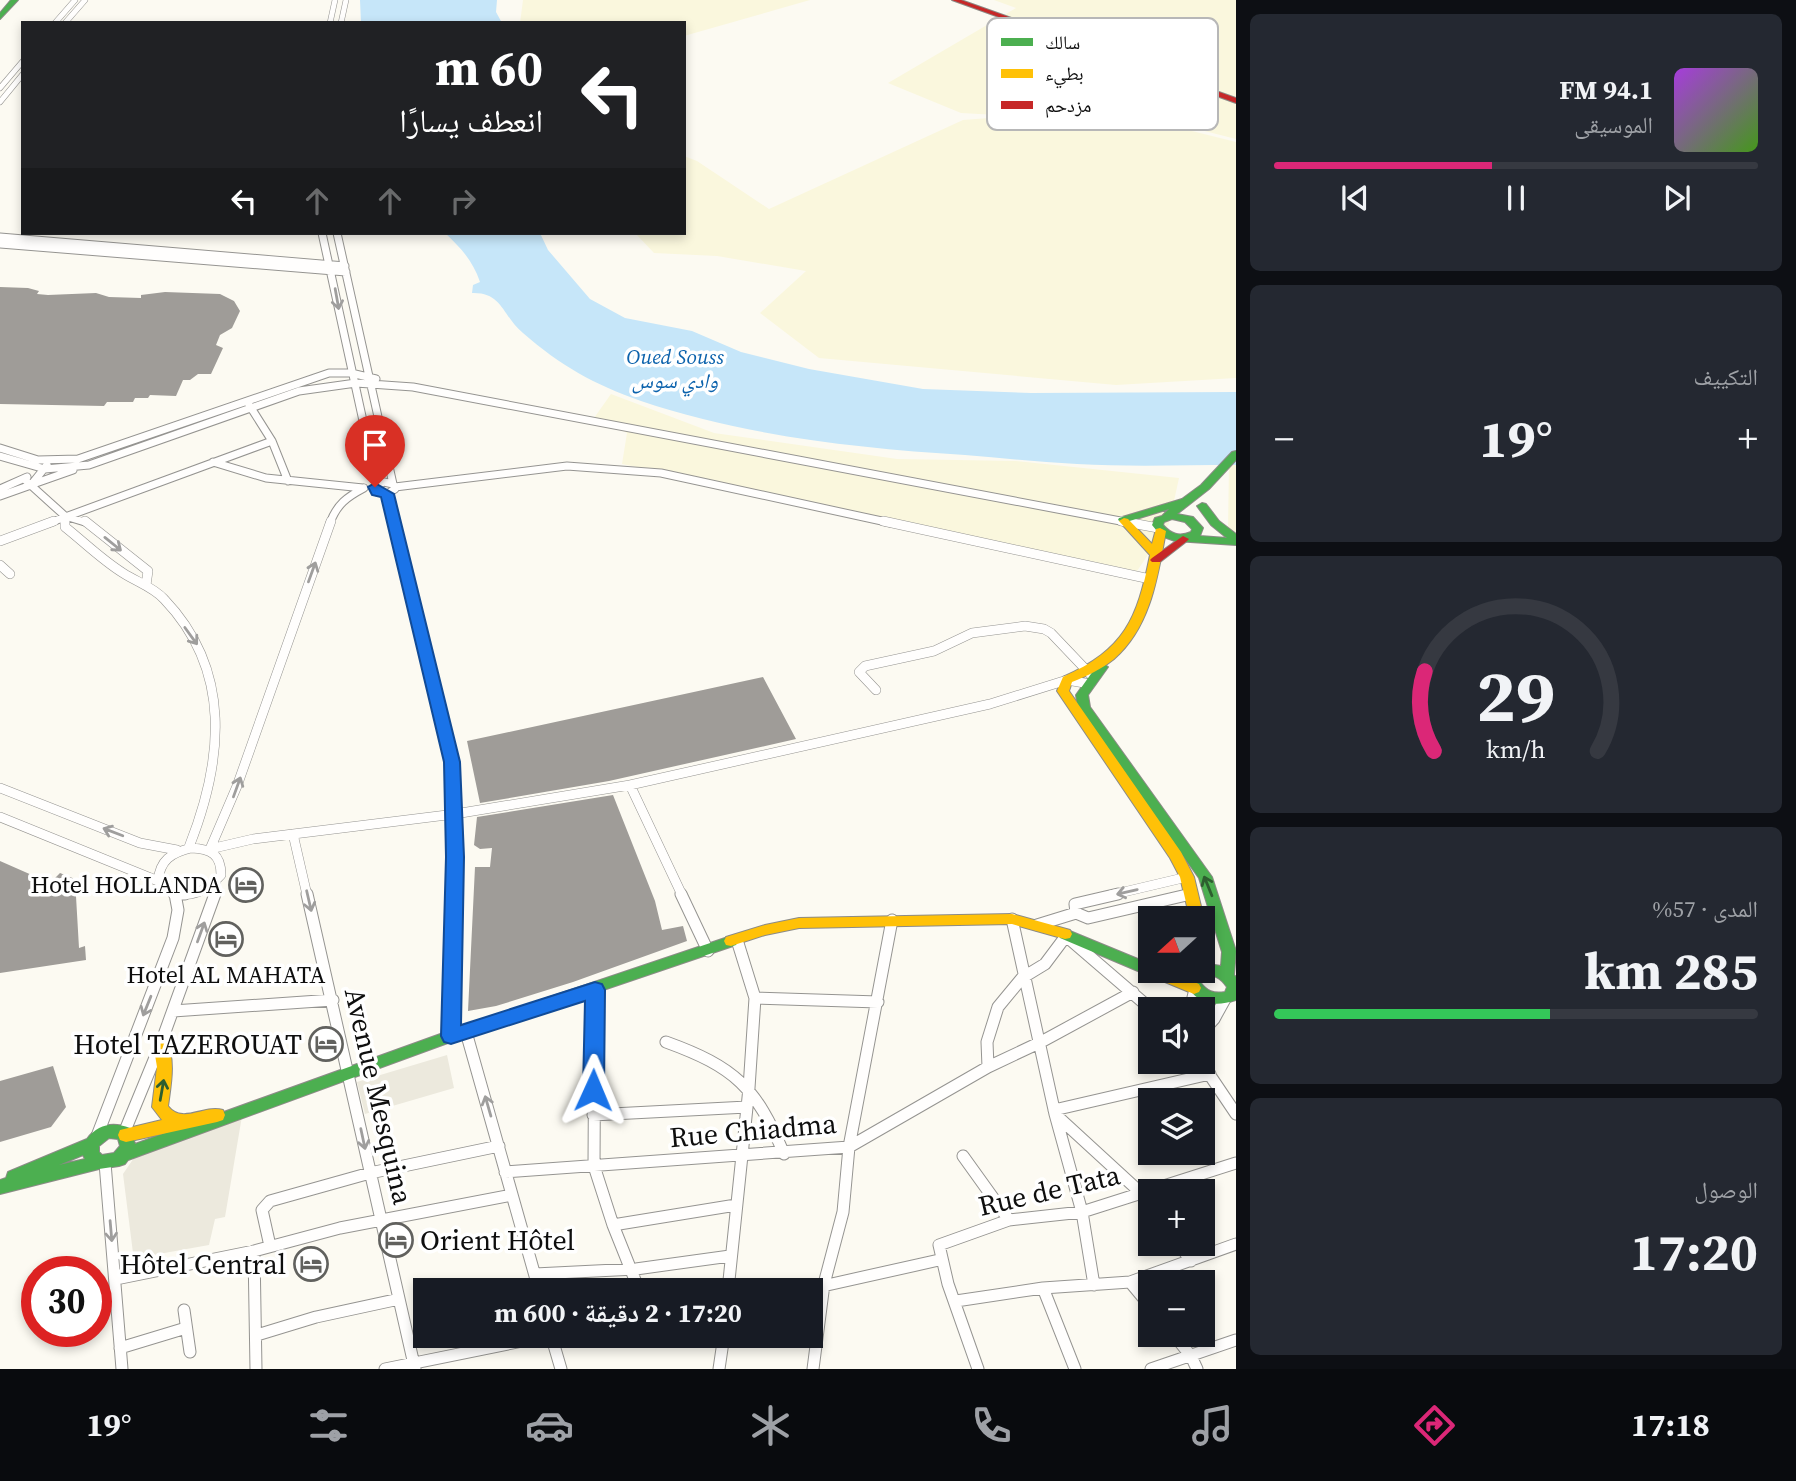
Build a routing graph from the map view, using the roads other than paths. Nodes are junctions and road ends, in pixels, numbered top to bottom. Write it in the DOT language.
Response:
graph roads {
  1 [pos="5,0"];
  2 [pos="15,0"];
  3 [pos="75,0"];
  4 [pos="85,0"];
  5 [pos="335,0"];
  6 [pos="346,0"];
  7 [pos="955,0"];
  8 [pos="0,6"];
  9 [pos="0,16"];
  10 [pos="1004,18"];
  11 [pos="57,21"];
  12 [pos="67,21"];
  13 [pos="330,21"];
  14 [pos="341,21"];
  15 [pos="21,63"];
  16 [pos="21,76"];
  17 [pos="0,88"];
  18 [pos="1218,95"];
  19 [pos="0,102"];
  20 [pos="1236,102"];
  21 [pos="322,235"];
  22 [pos="337,235"];
  23 [pos="0,237"];
  24 [pos="0,244"];
  25 [pos="48,246"];
  26 [pos="331,269"];
  27 [pos="345,269"];
  28 [pos="348,360"];
  29 [pos="329,373"];
  30 [pos="352,377"];
  31 [pos="368,380"];
  32 [pos="250,404"];
  33 [pos="272,441"];
  34 [pos="0,448"];
  35 [pos="1236,454"];
  36 [pos="0,456"];
  37 [pos="214,462"];
  38 [pos="36,464"];
  39 [pos="47,465"];
  40 [pos="89,465"];
  41 [pos="24,478"];
  42 [pos="288,481"];
  43 [pos="31,485"];
  44 [pos="376,486"];
  45 [pos="1205,487"];
  46 [pos="364,488"];
  47 [pos="392,488"];
  48 [pos="0,489"];
  49 [pos="0,496"];
  50 [pos="1189,500"];
  51 [pos="1202,506"];
  52 [pos="65,516"];
  53 [pos="1121,520"];
  54 [pos="1161,524"];
  55 [pos="1191,533"];
  56 [pos="0,541"];
  57 [pos="1236,541"];
  58 [pos="1156,558"];
  59 [pos="0,566"];
  60 [pos="10,574"];
  61 [pos="1150,579"];
  62 [pos="146,585"];
  63 [pos="1091,678"];
  64 [pos="1065,686"];
  65 [pos="876,690"];
  66 [pos="1082,695"];
  67 [pos="630,785"];
  68 [pos="0,788"];
  69 [pos="455,814"];
  70 [pos="0,817"];
  71 [pos="293,834"];
  72 [pos="184,849"];
  73 [pos="210,849"];
  74 [pos="1187,877"];
  75 [pos="158,881"];
  76 [pos="216,882"];
  77 [pos="175,894"];
  78 [pos="1191,894"];
  79 [pos="1194,906"];
  80 [pos="1076,913"];
  81 [pos="1012,919"];
  82 [pos="891,920"];
  83 [pos="1037,925"];
  84 [pos="1066,936"];
  85 [pos="737,940"];
  86 [pos="708,951"];
  87 [pos="1131,960"];
  88 [pos="1138,961"];
  89 [pos="1138,964"];
  90 [pos="1215,970"];
  91 [pos="1025,976"];
  92 [pos="1231,978"];
  93 [pos="1183,984"];
  94 [pos="1193,984"];
  95 [pos="1194,989"];
  96 [pos="595,990"];
  97 [pos="1133,992"];
  98 [pos="1138,997"];
  99 [pos="1193,997"];
  100 [pos="755,998"];
  101 [pos="333,1000"];
  102 [pos="1229,1000"];
  103 [pos="878,1002"];
  104 [pos="173,1011"];
  105 [pos="1215,1018"];
  106 [pos="466,1032"];
  107 [pos="451,1036"];
  108 [pos="666,1042"];
  109 [pos="1041,1042"];
  110 [pos="161,1043"];
  111 [pos="988,1067"];
  112 [pos="349,1073"];
  113 [pos="1210,1074"];
  114 [pos="749,1088"];
  115 [pos="747,1107"];
  116 [pos="234,1112"];
  117 [pos="1054,1112"];
  118 [pos="1236,1114"];
  119 [pos="593,1115"];
  120 [pos="184,1121"];
  121 [pos="125,1134"];
  122 [pos="94,1140"];
  123 [pos="499,1146"];
  124 [pos="849,1147"];
  125 [pos="125,1154"];
  126 [pos="785,1154"];
  127 [pos="740,1157"];
  128 [pos="963,1157"];
  129 [pos="102,1162"];
  130 [pos="1236,1163"];
  131 [pos="594,1166"];
  132 [pos="505,1171"];
  133 [pos="370,1173"];
  134 [pos="1185,1179"];
  135 [pos="0,1185"];
  136 [pos="1138,1190"];
  137 [pos="1138,1194"];
  138 [pos="512,1195"];
  139 [pos="736,1205"];
  140 [pos="1082,1212"];
  141 [pos="382,1219"];
  142 [pos="1009,1220"];
  143 [pos="613,1225"];
  144 [pos="1236,1244"];
  145 [pos="270,1246"];
  146 [pos="254,1251"];
  147 [pos="730,1256"];
  148 [pos="1187,1256"];
  149 [pos="939,1260"];
  150 [pos="1191,1261"];
  151 [pos="632,1270"];
  152 [pos="535,1274"];
  153 [pos="536,1278"];
  154 [pos="635,1278"];
  155 [pos="729,1278"];
  156 [pos="116,1279"];
  157 [pos="1130,1282"];
  158 [pos="824,1284"];
  159 [pos="1094,1285"];
  160 [pos="1043,1288"];
  161 [pos="1138,1292"];
  162 [pos="399,1298"];
  163 [pos="956,1301"];
  164 [pos="184,1310"];
  165 [pos="186,1328"];
  166 [pos="257,1335"];
  167 [pos="1236,1340"];
  168 [pos="1184,1347"];
  169 [pos="120,1348"];
  170 [pos="492,1348"];
  171 [pos="555,1348"];
  172 [pos="722,1348"];
  173 [pos="190,1352"];
  174 [pos="1191,1356"];
  175 [pos="414,1365"];
  176 [pos="122,1369"];
  177 [pos="256,1369"];
  178 [pos="386,1369"];
  179 [pos="561,1369"];
  180 [pos="719,1369"];
  181 [pos="813,1369"];
  182 [pos="978,1369"];
  183 [pos="1075,1369"];
  184 [pos="1151,1369"];
  185 [pos="1197,1369"];
  1 -- 8 [label="street"];
  2 -- 9 [label="street"];
  3 -- 11 [label="street"];
  4 -- 12 [label="street"];
  5 -- 13 [label="street"];
  6 -- 14 [label="street"];
  7 -- 10 [label="street"];
  15 -- 17 [label="street"];
  16 -- 19 [label="street"];
  18 -- 20 [label="street"];
  21 -- 26 [label="street"];
  22 -- 27 [label="street"];
  23 -- 25 [label="street"];
  24 -- 25 [label="street"];
  25 -- 26 [label="street"];
  25 -- 26 [label="street"];
  26 -- 27 [label="street"];
  26 -- 28 [label="street, one-way"];
  27 -- 31 [label="street"];
  28 -- 29 [label="street"];
  28 -- 30 [label="street"];
  29 -- 30 [label="street"];
  29 -- 32 [label="street"];
  30 -- 31 [label="street"];
  30 -- 32 [label="street"];
  30 -- 44 [label="street"];
  31 -- 47 [label="street"];
  31 -- 53 [label="street"];
  32 -- 33 [label="street"];
  32 -- 39 [label="street"];
  32 -- 40 [label="street"];
  33 -- 37 [label="street"];
  33 -- 42 [label="street"];
  34 -- 38 [label="street"];
  35 -- 45 [label="street"];
  36 -- 38 [label="street"];
  37 -- 42 [label="street"];
  37 -- 52 [label="street"];
  38 -- 39 [label="street"];
  38 -- 41 [label="street"];
  39 -- 40 [label="street"];
  39 -- 43 [label="street"];
  40 -- 43 [label="street"];
  41 -- 43 [label="street"];
  41 -- 48 [label="street"];
  42 -- 46 [label="street"];
  43 -- 49 [label="street"];
  43 -- 52 [label="street"];
  44 -- 46 [label="street"];
  44 -- 47 [label="street"];
  45 -- 50 [label="street"];
  45 -- 51 [label="street"];
  73 -- 46 [label="street, one-way"];
  47 -- 61 [label="street"];
  47 -- 69 [label="street"];
  50 -- 53 [label="street"];
  50 -- 54 [label="street"];
  51 -- 55 [label="street"];
  51 -- 57 [label="street"];
  52 -- 56 [label="street"];
  52 -- 62 [label="street"];
  52 -- 62 [label="street, one-way"];
  53 -- 54 [label="street"];
  53 -- 58 [label="street"];
  54 -- 55 [label="street"];
  54 -- 55 [label="street"];
  54 -- 58 [label="street"];
  55 -- 57 [label="street"];
  55 -- 58 [label="street"];
  58 -- 61 [label="street"];
  59 -- 60 [label="street"];
  61 -- 63 [label="street"];
  62 -- 72 [label="street, one-way"];
  63 -- 64 [label="street"];
  63 -- 65 [label="street"];
  63 -- 66 [label="street"];
  64 -- 66 [label="street"];
  64 -- 67 [label="street"];
  64 -- 74 [label="street"];
  92 -- 66 [label="street, one-way"];
  67 -- 69 [label="street"];
  67 -- 86 [label="street"];
  72 -- 68 [label="street, one-way"];
  69 -- 71 [label="street"];
  69 -- 107 [label="street"];
  70 -- 75 [label="street"];
  71 -- 73 [label="street"];
  71 -- 101 [label="street, Avenue Mesquina, one-way"];
  72 -- 73 [label="street"];
  72 -- 75 [label="street"];
  73 -- 76 [label="street"];
  74 -- 78 [label="street"];
  74 -- 80 [label="street, one-way"];
  75 -- 77 [label="street"];
  76 -- 77 [label="street"];
  104 -- 76 [label="street, one-way"];
  77 -- 122 [label="street, one-way"];
  78 -- 79 [label="street"];
  78 -- 80 [label="street"];
  80 -- 83 [label="street"];
  81 -- 82 [label="street"];
  81 -- 83 [label="street"];
  81 -- 91 [label="street"];
  82 -- 85 [label="street"];
  82 -- 103 [label="street"];
  83 -- 84 [label="street"];
  84 -- 87 [label="street"];
  84 -- 91 [label="street"];
  84 -- 97 [label="street"];
  85 -- 86 [label="street"];
  85 -- 100 [label="street"];
  86 -- 96 [label="street"];
  87 -- 88 [label="street"];
  87 -- 89 [label="street"];
  90 -- 92 [label="street"];
  91 -- 109 [label="street"];
  91 -- 111 [label="street"];
  92 -- 102 [label="street"];
  93 -- 95 [label="street"];
  94 -- 95 [label="street"];
  95 -- 99 [label="street"];
  95 -- 102 [label="street"];
  96 -- 106 [label="street"];
  96 -- 119 [label="street"];
  97 -- 98 [label="street"];
  97 -- 109 [label="street, Rue Chiadma"];
  100 -- 103 [label="street"];
  100 -- 114 [label="street"];
  101 -- 104 [label="street"];
  101 -- 112 [label="street, Avenue Mesquina"];
  102 -- 105 [label="street"];
  103 -- 124 [label="street"];
  104 -- 110 [label="street"];
  106 -- 107 [label="street"];
  123 -- 106 [label="street, one-way"];
  107 -- 112 [label="street"];
  108 -- 114 [label="street"];
  109 -- 111 [label="street, Rue Chiadma"];
  109 -- 117 [label="street"];
  120 -- 110 [label="street, one-way"];
  110 -- 121 [label="street"];
  111 -- 124 [label="street, Rue Chiadma"];
  112 -- 116 [label="street"];
  112 -- 133 [label="street, Avenue Mesquina, one-way"];
  113 -- 117 [label="street"];
  113 -- 118 [label="street"];
  114 -- 115 [label="street"];
  114 -- 126 [label="street"];
  115 -- 119 [label="street"];
  115 -- 127 [label="street"];
  116 -- 120 [label="street"];
  116 -- 125 [label="street"];
  117 -- 136 [label="street"];
  117 -- 140 [label="street"];
  119 -- 131 [label="street"];
  120 -- 121 [label="street"];
  121 -- 122 [label="street"];
  121 -- 125 [label="street"];
  122 -- 129 [label="street"];
  122 -- 135 [label="street"];
  123 -- 132 [label="street"];
  123 -- 133 [label="street"];
  124 -- 126 [label="street, Rue Chiadma"];
  124 -- 158 [label="street"];
  125 -- 129 [label="street"];
  126 -- 127 [label="street, Rue Chiadma"];
  127 -- 131 [label="street, Rue Chiadma"];
  127 -- 139 [label="street"];
  128 -- 142 [label="street"];
  129 -- 135 [label="street"];
  129 -- 156 [label="street, one-way"];
  130 -- 134 [label="street, Rue de Tata"];
  131 -- 132 [label="street, Rue Chiadma"];
  131 -- 143 [label="street"];
  132 -- 138 [label="street"];
  133 -- 141 [label="street, Avenue Mesquina"];
  133 -- 145 [label="street"];
  137 -- 140 [label="street, Rue de Tata"];
  138 -- 141 [label="street"];
  138 -- 152 [label="street"];
  139 -- 143 [label="street"];
  139 -- 147 [label="street"];
  140 -- 142 [label="street, Rue de Tata"];
  140 -- 159 [label="street"];
  141 -- 145 [label="street"];
  141 -- 162 [label="street, Avenue Mesquina"];
  142 -- 149 [label="street, Rue de Tata"];
  143 -- 151 [label="street"];
  144 -- 150 [label="street"];
  145 -- 146 [label="street"];
  146 -- 156 [label="street"];
  146 -- 166 [label="street"];
  147 -- 151 [label="street"];
  147 -- 155 [label="street"];
  148 -- 150 [label="street"];
  149 -- 158 [label="street"];
  149 -- 163 [label="street"];
  150 -- 157 [label="street"];
  151 -- 152 [label="street"];
  151 -- 154 [label="street"];
  152 -- 153 [label="street"];
  156 -- 169 [label="street"];
  157 -- 159 [label="street"];
  157 -- 161 [label="street"];
  158 -- 181 [label="street"];
  159 -- 160 [label="street"];
  160 -- 163 [label="street"];
  160 -- 183 [label="street"];
  162 -- 166 [label="street"];
  162 -- 175 [label="street, Avenue Mesquina"];
  163 -- 182 [label="street"];
  164 -- 165 [label="street"];
  165 -- 169 [label="street"];
  165 -- 173 [label="street"];
  166 -- 177 [label="street"];
  167 -- 174 [label="street"];
  168 -- 174 [label="street"];
  169 -- 176 [label="street"];
  170 -- 175 [label="street"];
  171 -- 179 [label="street"];
  172 -- 180 [label="street"];
  174 -- 184 [label="street"];
  174 -- 185 [label="street"];
  175 -- 178 [label="street"];
}
